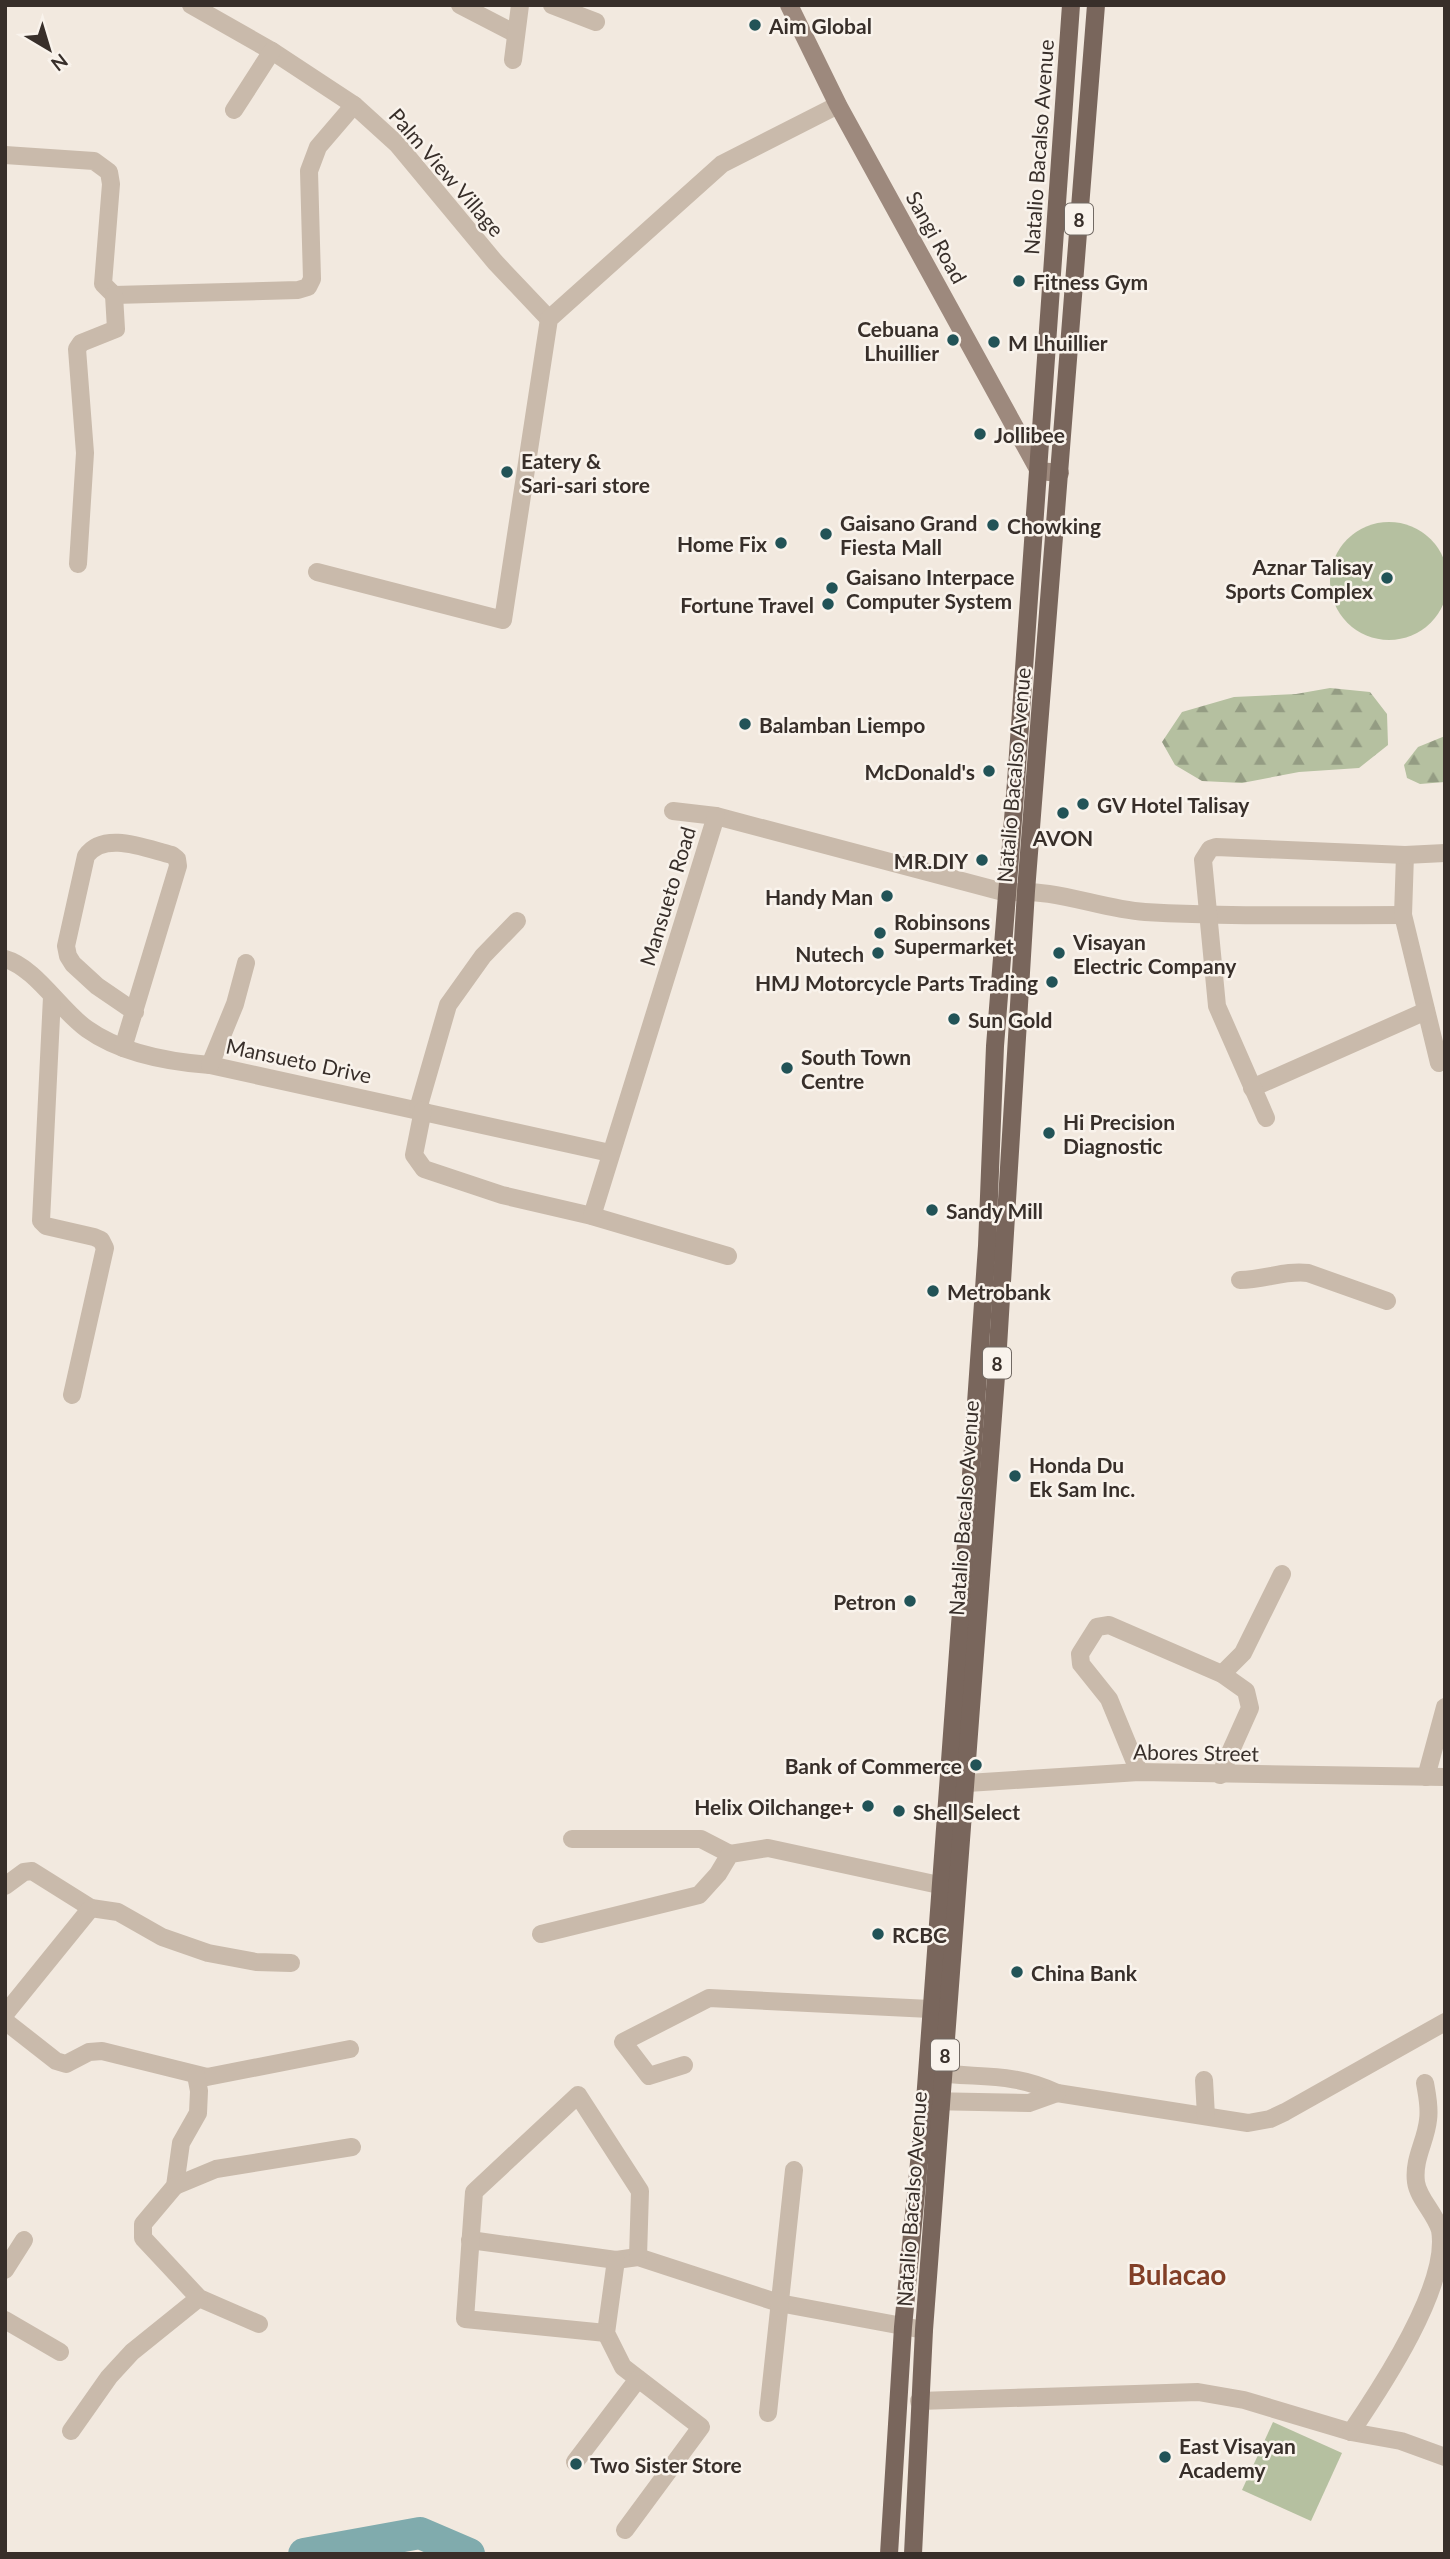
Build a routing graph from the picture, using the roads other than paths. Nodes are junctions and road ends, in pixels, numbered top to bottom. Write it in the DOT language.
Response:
graph roads {
  1 [pos="191,5"];
  2 [pos="460,5"];
  3 [pos="520,5"];
  4 [pos="552,5"];
  5 [pos="789,5"];
  6 [pos="1071,5"];
  7 [pos="1096,5"];
  8 [pos="596,22"];
  9 [pos="516,34"];
  10 [pos="272,51"];
  11 [pos="513,60"];
  12 [pos="354,105"];
  13 [pos="838,105"];
  14 [pos="234,110"];
  15 [pos="5,156"];
  16 [pos="114,295"];
  17 [pos="548,319"];
  18 [pos="1039,471"];
  19 [pos="1060,473"];
  20 [pos="78,564"];
  21 [pos="317,572"];
  22 [pos="673,811"];
  23 [pos="716,816"];
  24 [pos="1445,853"];
  25 [pos="1405,855"];
  26 [pos="1026,891"];
  27 [pos="1007,893"];
  28 [pos="1207,915"];
  29 [pos="1403,915"];
  30 [pos="517,921"];
  31 [pos="5,959"];
  32 [pos="246,963"];
  33 [pos="52,997"];
  34 [pos="1426,1011"];
  35 [pos="135,1012"];
  36 [pos="123,1048"];
  37 [pos="1439,1063"];
  38 [pos="210,1065"];
  39 [pos="1252,1088"];
  40 [pos="420,1109"];
  41 [pos="1266,1118"];
  42 [pos="610,1153"];
  43 [pos="592,1216"];
  44 [pos="728,1256"];
  45 [pos="1240,1280"];
  46 [pos="1387,1301"];
  47 [pos="72,1395"];
  48 [pos="1282,1574"];
  49 [pos="1222,1674"];
  50 [pos="1445,1707"];
  51 [pos="1139,1772"];
  52 [pos="1220,1775"];
  53 [pos="1426,1777"];
  54 [pos="1445,1777"];
  55 [pos="966,1783"];
  56 [pos="947,1785"];
  57 [pos="572,1839"];
  58 [pos="730,1854"];
  59 [pos="939,1885"];
  60 [pos="5,1886"];
  61 [pos="91,1908"];
  62 [pos="541,1934"];
  63 [pos="291,1963"];
  64 [pos="930,2010"];
  65 [pos="5,2014"];
  66 [pos="5,2021"];
  67 [pos="1445,2022"];
  68 [pos="351,2049"];
  69 [pos="684,2065"];
  70 [pos="935,2073"];
  71 [pos="196,2075"];
  72 [pos="1204,2080"];
  73 [pos="1424,2083"];
  74 [pos="1057,2092"];
  75 [pos="933,2101"];
  76 [pos="1206,2116"];
  77 [pos="352,2147"];
  78 [pos="794,2170"];
  79 [pos="175,2186"];
  80 [pos="24,2239"];
  81 [pos="470,2240"];
  82 [pos="638,2257"];
  83 [pos="616,2260"];
  84 [pos="5,2270"];
  85 [pos="199,2298"];
  86 [pos="779,2303"];
  87 [pos="5,2320"];
  88 [pos="258,2324"];
  89 [pos="903,2327"];
  90 [pos="924,2330"];
  91 [pos="606,2333"];
  92 [pos="60,2353"];
  93 [pos="638,2379"];
  94 [pos="919,2401"];
  95 [pos="768,2413"];
  96 [pos="71,2431"];
  97 [pos="1351,2432"];
  98 [pos="1445,2457"];
  99 [pos="575,2462"];
  100 [pos="625,2530"];
  101 [pos="889,2554"];
  102 [pos="913,2554"];
  1 -- 10 [label="street, Palm View Village"];
  2 -- 9 [label="street"];
  3 -- 9 [label="street"];
  4 -- 8 [label="street"];
  5 -- 13 [label="street, Sangi Road"];
  6 -- 18 [label="main road, Natalio Bacalso Avenue / 8"];
  7 -- 19 [label="main road, Natalio Bacalso Avenue / 8"];
  9 -- 11 [label="street"];
  10 -- 12 [label="street, Palm View Village"];
  10 -- 14 [label="street"];
  12 -- 16 [label="street"];
  12 -- 17 [label="street, Palm View Village"];
  13 -- 17 [label="street"];
  13 -- 18 [label="street, Sangi Road"];
  15 -- 16 [label="street"];
  16 -- 20 [label="street"];
  17 -- 21 [label="street"];
  18 -- 19 [label="street"];
  18 -- 27 [label="main road, Natalio Bacalso Avenue / 8"];
  19 -- 26 [label="main road, Natalio Bacalso Avenue / 8"];
  22 -- 23 [label="street"];
  23 -- 27 [label="street, Mansueto Road"];
  23 -- 42 [label="street, Mansueto Road"];
  24 -- 25 [label="street"];
  25 -- 28 [label="street"];
  25 -- 29 [label="street"];
  26 -- 27 [label="street, Mansueto Road"];
  26 -- 28 [label="street, Mansueto Road"];
  26 -- 55 [label="main road, Natalio Bacalso Avenue / 8"];
  27 -- 56 [label="main road, Natalio Bacalso Avenue / 8"];
  28 -- 29 [label="street, Mansueto Road"];
  28 -- 39 [label="street"];
  29 -- 34 [label="street"];
  30 -- 40 [label="street"];
  31 -- 33 [label="street, Mansueto Drive"];
  32 -- 38 [label="street"];
  33 -- 36 [label="street, Mansueto Drive"];
  33 -- 47 [label="street"];
  34 -- 37 [label="street"];
  34 -- 39 [label="street"];
  35 -- 35 [label="street"];
  35 -- 36 [label="street"];
  36 -- 38 [label="street, Mansueto Drive"];
  38 -- 40 [label="street, Mansueto Drive"];
  39 -- 41 [label="street"];
  40 -- 42 [label="street, Mansueto Drive"];
  40 -- 43 [label="street"];
  42 -- 43 [label="street, Mansueto Road"];
  43 -- 44 [label="street"];
  45 -- 46 [label="street"];
  48 -- 49 [label="street"];
  49 -- 51 [label="street"];
  49 -- 52 [label="street"];
  50 -- 53 [label="street"];
  51 -- 52 [label="street, Abores Street"];
  51 -- 55 [label="street, Abores Street"];
  52 -- 53 [label="street, Abores Street"];
  53 -- 54 [label="street, Abores Street"];
  55 -- 56 [label="street, Abores Street"];
  55 -- 70 [label="main road, Natalio Bacalso Avenue / 8"];
  56 -- 59 [label="main road, Natalio Bacalso Avenue / 8"];
  57 -- 58 [label="street"];
  58 -- 59 [label="street"];
  58 -- 62 [label="street"];
  59 -- 64 [label="main road, Natalio Bacalso Avenue / 8"];
  60 -- 61 [label="street"];
  61 -- 63 [label="street"];
  61 -- 65 [label="street"];
  64 -- 69 [label="street"];
  64 -- 70 [label="main road, Natalio Bacalso Avenue / 8"];
  66 -- 71 [label="street"];
  67 -- 76 [label="street"];
  68 -- 71 [label="street"];
  70 -- 74 [label="street"];
  70 -- 75 [label="main road, Natalio Bacalso Avenue / 8"];
  71 -- 79 [label="street"];
  72 -- 76 [label="street"];
  73 -- 97 [label="street"];
  74 -- 75 [label="street"];
  74 -- 76 [label="street"];
  75 -- 89 [label="main road, Natalio Bacalso Avenue / 8"];
  75 -- 90 [label="main road, Natalio Bacalso Avenue / 8"];
  77 -- 79 [label="street"];
  78 -- 86 [label="street"];
  79 -- 85 [label="street"];
  80 -- 84 [label="street"];
  81 -- 82 [label="street"];
  81 -- 83 [label="street"];
  81 -- 91 [label="street"];
  82 -- 83 [label="street"];
  82 -- 86 [label="street"];
  83 -- 91 [label="street"];
  85 -- 88 [label="street"];
  85 -- 96 [label="street"];
  86 -- 89 [label="street"];
  86 -- 95 [label="street"];
  87 -- 92 [label="street"];
  89 -- 90 [label="street"];
  89 -- 101 [label="main road, Natalio Bacalso Avenue / 8"];
  90 -- 94 [label="main road, Natalio Bacalso Avenue / 8"];
  91 -- 93 [label="street"];
  93 -- 99 [label="street"];
  93 -- 100 [label="street"];
  94 -- 97 [label="street"];
  94 -- 102 [label="main road, Natalio Bacalso Avenue / 8"];
  97 -- 98 [label="street"];
}
